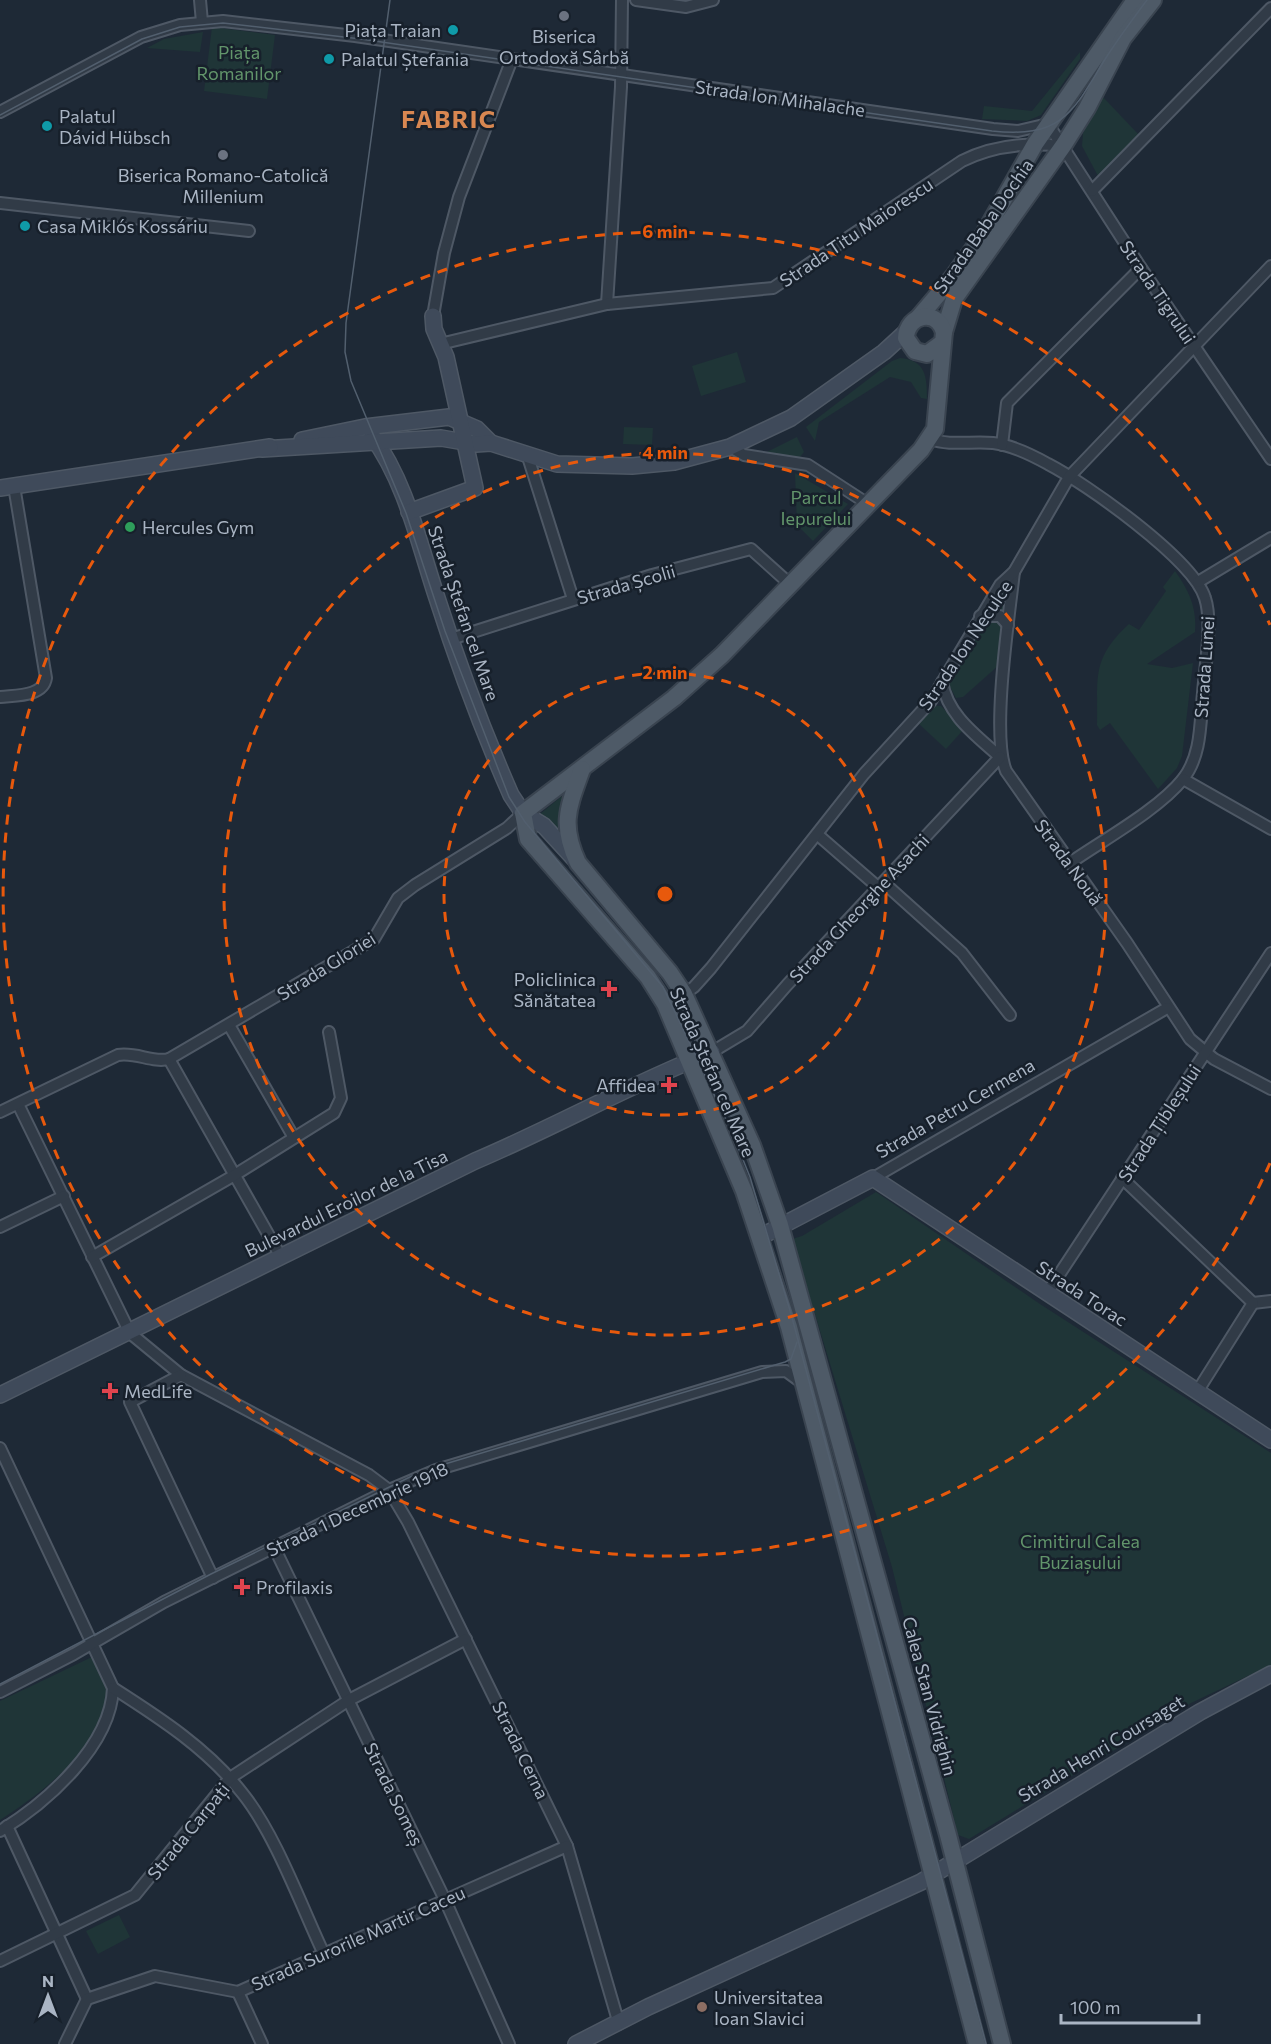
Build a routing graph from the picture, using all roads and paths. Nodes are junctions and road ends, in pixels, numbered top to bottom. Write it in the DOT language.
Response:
graph roads {
  1 [pos="200,0"];
  2 [pos="622,0"];
  3 [pos="636,0"];
  4 [pos="713,0"];
  5 [pos="1135,0"];
  6 [pos="1153,0"];
  7 [pos="1271,8"];
  8 [pos="202,22"];
  9 [pos="512,59"];
  10 [pos="621,75"];
  11 [pos="0,112"];
  12 [pos="1048,124"];
  13 [pos="1035,144"];
  14 [pos="1063,146"];
  15 [pos="1092,191"];
  16 [pos="0,203"];
  17 [pos="249,231"];
  18 [pos="1271,267"];
  19 [pos="1141,268"];
  20 [pos="607,304"];
  21 [pos="433,316"];
  22 [pos="919,317"];
  23 [pos="907,331"];
  24 [pos="943,338"];
  25 [pos="440,344"];
  26 [pos="1194,347"];
  27 [pos="884,352"];
  28 [pos="918,352"];
  29 [pos="939,376"];
  30 [pos="461,422"];
  31 [pos="365,427"];
  32 [pos="441,438"];
  33 [pos="930,439"];
  34 [pos="376,442"];
  35 [pos="465,442"];
  36 [pos="491,443"];
  37 [pos="1002,444"];
  38 [pos="730,447"];
  39 [pos="262,449"];
  40 [pos="528,457"];
  41 [pos="1271,459"];
  42 [pos="1070,477"];
  43 [pos="7,487"];
  44 [pos="868,504"];
  45 [pos="408,512"];
  46 [pos="1271,538"];
  47 [pos="1014,572"];
  48 [pos="1198,582"];
  49 [pos="791,585"];
  50 [pos="573,599"];
  51 [pos="980,616"];
  52 [pos="1008,625"];
  53 [pos="451,639"];
  54 [pos="942,682"];
  55 [pos="0,697"];
  56 [pos="931,701"];
  57 [pos="948,704"];
  58 [pos="1000,757"];
  59 [pos="582,769"];
  60 [pos="1183,779"];
  61 [pos="523,813"];
  62 [pos="1271,829"];
  63 [pos="818,835"];
  64 [pos="578,863"];
  65 [pos="1070,863"];
  66 [pos="882,885"];
  67 [pos="1271,953"];
  68 [pos="684,994"];
  69 [pos="1167,1008"];
  70 [pos="1010,1015"];
  71 [pos="229,1025"];
  72 [pos="329,1032"];
  73 [pos="711,1052"];
  74 [pos="1204,1053"];
  75 [pos="169,1059"];
  76 [pos="690,1061"];
  77 [pos="1271,1089"];
  78 [pos="18,1104"];
  79 [pos="0,1112"];
  80 [pos="293,1136"];
  81 [pos="233,1176"];
  82 [pos="873,1178"];
  83 [pos="1122,1178"];
  84 [pos="64,1196"];
  85 [pos="780,1225"];
  86 [pos="0,1227"];
  87 [pos="760,1236"];
  88 [pos="92,1257"];
  89 [pos="281,1257"];
  90 [pos="1047,1293"];
  91 [pos="1271,1301"];
  92 [pos="1253,1303"];
  93 [pos="130,1333"];
  94 [pos="817,1360"];
  95 [pos="181,1375"];
  96 [pos="802,1382"];
  97 [pos="1197,1392"];
  98 [pos="0,1395"];
  99 [pos="1271,1440"];
  100 [pos="0,1448"];
  101 [pos="389,1490"];
  102 [pos="274,1547"];
  103 [pos="213,1578"];
  104 [pos="466,1640"];
  105 [pos="90,1642"];
  106 [pos="1271,1674"];
  107 [pos="113,1688"];
  108 [pos="0,1692"];
  109 [pos="349,1700"];
  110 [pos="230,1778"];
  111 [pos="4,1828"];
  112 [pos="567,1846"];
  113 [pos="954,1861"];
  114 [pos="933,1876"];
  115 [pos="445,1900"];
  116 [pos="57,1934"];
  117 [pos="323,1952"];
  118 [pos="0,1961"];
  119 [pos="238,1992"];
  120 [pos="87,1999"];
  121 [pos="619,2024"];
  122 [pos="65,2044"];
  123 [pos="262,2044"];
  124 [pos="509,2044"];
  125 [pos="576,2044"];
  126 [pos="977,2044"];
  127 [pos="1002,2044"];
  1 -- 8 [label="street"];
  2 -- 10 [label="street"];
  3 -- 4 [label="street"];
  5 -- 12 [label="main road, Strada Baba Dochia"];
  6 -- 14 [label="main road, Strada Baba Dochia"];
  7 -- 15 [label="street"];
  8 -- 9 [label="street"];
  8 -- 11 [label="street"];
  9 -- 10 [label="street, Strada Ion Mihalache"];
  9 -- 21 [label="street"];
  10 -- 12 [label="street, Strada Ion Mihalache"];
  10 -- 20 [label="street"];
  12 -- 13 [label="main road, Strada Baba Dochia"];
  12 -- 14 [label="street, Strada Tigrului"];
  13 -- 14 [label="street, Strada Titu Maiorescu"];
  13 -- 20 [label="street, Strada Titu Maiorescu"];
  13 -- 22 [label="main road, Strada Baba Dochia"];
  14 -- 15 [label="street, Strada Tigrului"];
  14 -- 24 [label="main road, Strada Baba Dochia"];
  15 -- 19 [label="street, Strada Tigrului"];
  16 -- 17 [label="street"];
  18 -- 26 [label="street, Strada Ion Neculce"];
  19 -- 26 [label="street, Strada Tigrului"];
  19 -- 37 [label="street"];
  20 -- 25 [label="street, Strada Titu Maiorescu"];
  21 -- 25 [label="street"];
  22 -- 23 [label="main road"];
  22 -- 24 [label="main road"];
  23 -- 27 [label="street"];
  23 -- 28 [label="main road"];
  24 -- 28 [label="main road"];
  24 -- 29 [label="main road, Strada Baba Dochia"];
  25 -- 30 [label="street"];
  26 -- 41 [label="street, Strada Tigrului"];
  26 -- 42 [label="street, Strada Ion Neculce"];
  27 -- 28 [label="street"];
  27 -- 38 [label="street"];
  28 -- 29 [label="main road"];
  29 -- 33 [label="main road, Strada Baba Dochia"];
  30 -- 31 [label="street"];
  30 -- 32 [label="street"];
  30 -- 35 [label="street"];
  30 -- 36 [label="street"];
  31 -- 34 [label="street, Strada Ștefan cel Mare"];
  31 -- 39 [label="street"];
  32 -- 34 [label="street"];
  32 -- 35 [label="street"];
  33 -- 37 [label="street, Strada Lunei"];
  33 -- 44 [label="main road"];
  34 -- 39 [label="street"];
  34 -- 45 [label="street, Strada Ștefan cel Mare"];
  35 -- 36 [label="street"];
  35 -- 45 [label="street"];
  36 -- 40 [label="street"];
  37 -- 42 [label="street, Strada Lunei"];
  38 -- 40 [label="street"];
  38 -- 44 [label="street"];
  39 -- 43 [label="street"];
  40 -- 50 [label="street"];
  42 -- 47 [label="street, Strada Ion Neculce"];
  42 -- 48 [label="street, Strada Lunei"];
  43 -- 55 [label="street"];
  44 -- 49 [label="main road"];
  45 -- 53 [label="street, Strada Ștefan cel Mare"];
  46 -- 48 [label="street"];
  47 -- 51 [label="street, Strada Ion Neculce"];
  47 -- 52 [label="street"];
  48 -- 60 [label="street, Strada Lunei"];
  49 -- 50 [label="street, Strada Școlii"];
  49 -- 59 [label="main road"];
  50 -- 53 [label="street, Strada Școlii"];
  51 -- 52 [label="street"];
  51 -- 54 [label="street, Strada Ion Neculce"];
  52 -- 58 [label="street"];
  53 -- 61 [label="street, Strada Ștefan cel Mare"];
  54 -- 56 [label="street, Strada Ion Neculce"];
  54 -- 57 [label="street"];
  56 -- 57 [label="street"];
  56 -- 63 [label="street, Strada Ion Neculce"];
  57 -- 58 [label="street"];
  58 -- 65 [label="street, Strada Nouă"];
  58 -- 66 [label="street, Strada Gheorghe Asachi"];
  59 -- 61 [label="main road"];
  59 -- 64 [label="main road"];
  60 -- 62 [label="street"];
  60 -- 65 [label="street, Strada Lunei"];
  61 -- 64 [label="street, Strada Ștefan cel Mare"];
  61 -- 71 [label="street, Strada Gloriei"];
  61 -- 76 [label="main road, Strada Ștefan cel Mare"];
  63 -- 66 [label="street"];
  63 -- 68 [label="street, Strada Ion Neculce"];
  64 -- 68 [label="main road, Strada Ștefan cel Mare"];
  65 -- 69 [label="street, Strada Nouă"];
  66 -- 70 [label="street"];
  66 -- 73 [label="street, Strada Gheorghe Asachi"];
  67 -- 74 [label="street, Strada Țibleșului"];
  68 -- 73 [label="main road, Strada Ștefan cel Mare"];
  69 -- 74 [label="street, Strada Nouă"];
  69 -- 82 [label="street, Strada Petru Cermena"];
  71 -- 75 [label="street, Strada Gloriei"];
  71 -- 80 [label="street"];
  72 -- 80 [label="street"];
  73 -- 76 [label="street, Bulevardul Eroilor de la Tisa"];
  73 -- 85 [label="main road, Strada Ștefan cel Mare"];
  74 -- 77 [label="street, Strada Nouă"];
  74 -- 83 [label="street, Strada Țibleșului"];
  75 -- 78 [label="street"];
  75 -- 81 [label="street"];
  76 -- 87 [label="main road, Strada Ștefan cel Mare"];
  76 -- 89 [label="street, Bulevardul Eroilor de la Tisa"];
  78 -- 79 [label="street"];
  78 -- 84 [label="street"];
  80 -- 81 [label="street"];
  81 -- 88 [label="street"];
  81 -- 89 [label="street"];
  82 -- 85 [label="street, Strada Petru Cermena"];
  82 -- 90 [label="street, Strada Torac"];
  83 -- 90 [label="street, Strada Țibleșului"];
  83 -- 92 [label="street"];
  84 -- 86 [label="street"];
  84 -- 88 [label="street"];
  85 -- 87 [label="street, Strada Petru Cermena"];
  85 -- 94 [label="main road, Strada Ștefan cel Mare"];
  87 -- 96 [label="main road, Strada Ștefan cel Mare"];
  88 -- 93 [label="street"];
  89 -- 93 [label="street, Bulevardul Eroilor de la Tisa"];
  90 -- 97 [label="street, Strada Torac"];
  91 -- 92 [label="street"];
  92 -- 97 [label="street"];
  93 -- 95 [label="street"];
  93 -- 98 [label="street, Bulevardul Eroilor de la Tisa"];
  94 -- 113 [label="main road, Calea Stan Vidrighin"];
  95 -- 101 [label="street"];
  95 -- 103 [label="street"];
  96 -- 101 [label="street, Strada 1 Decembrie 1918"];
  96 -- 114 [label="main road"];
  97 -- 99 [label="street, Strada Torac"];
  100 -- 105 [label="street"];
  101 -- 102 [label="street, Strada 1 Decembrie 1918"];
  101 -- 104 [label="street, Strada Cerna"];
  102 -- 103 [label="street, Strada 1 Decembrie 1918"];
  102 -- 109 [label="street, Strada Someș"];
  103 -- 105 [label="street, Strada 1 Decembrie 1918"];
  104 -- 109 [label="street, Strada Carpați"];
  104 -- 112 [label="street, Strada Cerna"];
  105 -- 107 [label="street"];
  105 -- 108 [label="street, Strada 1 Decembrie 1918"];
  106 -- 113 [label="street, Strada Henri Coursaget"];
  107 -- 110 [label="street"];
  107 -- 111 [label="street"];
  109 -- 110 [label="street, Strada Carpați"];
  109 -- 115 [label="street, Strada Someș"];
  110 -- 116 [label="street, Strada Carpați"];
  110 -- 117 [label="street"];
  111 -- 116 [label="street"];
  112 -- 115 [label="street, Strada Surorile Martir Caceu"];
  112 -- 121 [label="street, Strada Cerna"];
  113 -- 114 [label="street, Strada Henri Coursaget"];
  113 -- 127 [label="main road, Calea Stan Vidrighin"];
  114 -- 121 [label="street, Strada Henri Coursaget"];
  114 -- 126 [label="main road"];
  115 -- 117 [label="street, Strada Surorile Martir Caceu"];
  115 -- 124 [label="street, Strada Someș"];
  116 -- 118 [label="street, Strada Carpați"];
  116 -- 120 [label="street"];
  117 -- 119 [label="street, Strada Surorile Martir Caceu"];
  119 -- 120 [label="street, Strada Surorile Martir Caceu"];
  119 -- 123 [label="street"];
  120 -- 122 [label="street"];
  121 -- 125 [label="street, Strada Henri Coursaget"];
}
